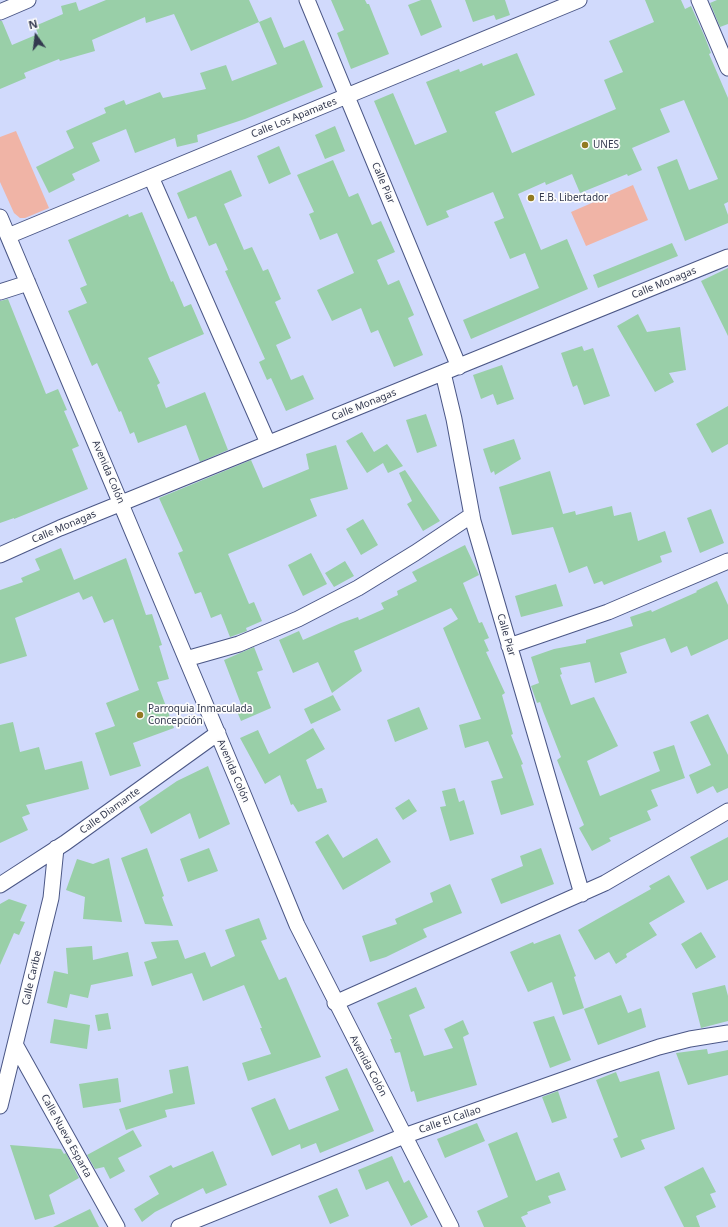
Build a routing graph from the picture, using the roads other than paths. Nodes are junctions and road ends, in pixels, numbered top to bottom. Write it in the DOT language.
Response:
graph roads {
  1 [pos="28,0"];
  2 [pos="307,0"];
  3 [pos="579,0"];
  4 [pos="699,0"];
  5 [pos="0,12"];
  6 [pos="728,68"];
  7 [pos="346,96"];
  8 [pos="151,177"];
  9 [pos="0,217"];
  10 [pos="8,236"];
  11 [pos="728,257"];
  12 [pos="28,283"];
  13 [pos="0,292"];
  14 [pos="459,366"];
  15 [pos="443,373"];
  16 [pos="268,444"];
  17 [pos="121,503"];
  18 [pos="472,516"];
  19 [pos="0,554"];
  20 [pos="728,561"];
  21 [pos="509,646"];
  22 [pos="186,659"];
  23 [pos="218,733"];
  24 [pos="728,811"];
  25 [pos="56,848"];
  26 [pos="0,885"];
  27 [pos="582,894"];
  28 [pos="335,1003"];
  29 [pos="728,1033"];
  30 [pos="16,1046"];
  31 [pos="0,1106"];
  32 [pos="404,1136"];
  33 [pos="117,1227"];
  34 [pos="179,1227"];
  35 [pos="451,1227"];
  1 -- 5 [label="street"];
  2 -- 7 [label="street, Calle Piar"];
  3 -- 7 [label="street, Calle Los Apamates"];
  4 -- 6 [label="street"];
  7 -- 8 [label="street, Calle Los Apamates"];
  7 -- 14 [label="street, Calle Piar"];
  8 -- 10 [label="street, Calle Los Apamates"];
  8 -- 16 [label="street"];
  9 -- 10 [label="street, Avenida Colón"];
  10 -- 12 [label="street, Avenida Colón"];
  11 -- 14 [label="street, Calle Monagas"];
  12 -- 13 [label="street"];
  12 -- 17 [label="street, Avenida Colón"];
  14 -- 15 [label="street, Calle Monagas"];
  15 -- 16 [label="street, Calle Monagas"];
  15 -- 18 [label="street, Calle Piar"];
  16 -- 17 [label="street, Calle Monagas"];
  17 -- 19 [label="street, Calle Monagas"];
  17 -- 22 [label="street, Avenida Colón"];
  18 -- 21 [label="street, Calle Piar"];
  18 -- 22 [label="street"];
  20 -- 21 [label="street"];
  21 -- 27 [label="street, Calle Piar"];
  22 -- 23 [label="street, Avenida Colón"];
  23 -- 25 [label="street, Calle Diamante"];
  23 -- 28 [label="street, Avenida Colón"];
  24 -- 27 [label="street"];
  25 -- 26 [label="street, Calle Diamante"];
  25 -- 30 [label="street, Calle Caribe"];
  27 -- 28 [label="street"];
  28 -- 32 [label="street, Avenida Colón"];
  29 -- 32 [label="street, Calle El Callao"];
  30 -- 31 [label="street, Calle Caribe"];
  30 -- 33 [label="street, Calle Nueva Esparta"];
  32 -- 34 [label="street, Calle El Callao"];
  32 -- 35 [label="street, Avenida Colón"];
}
